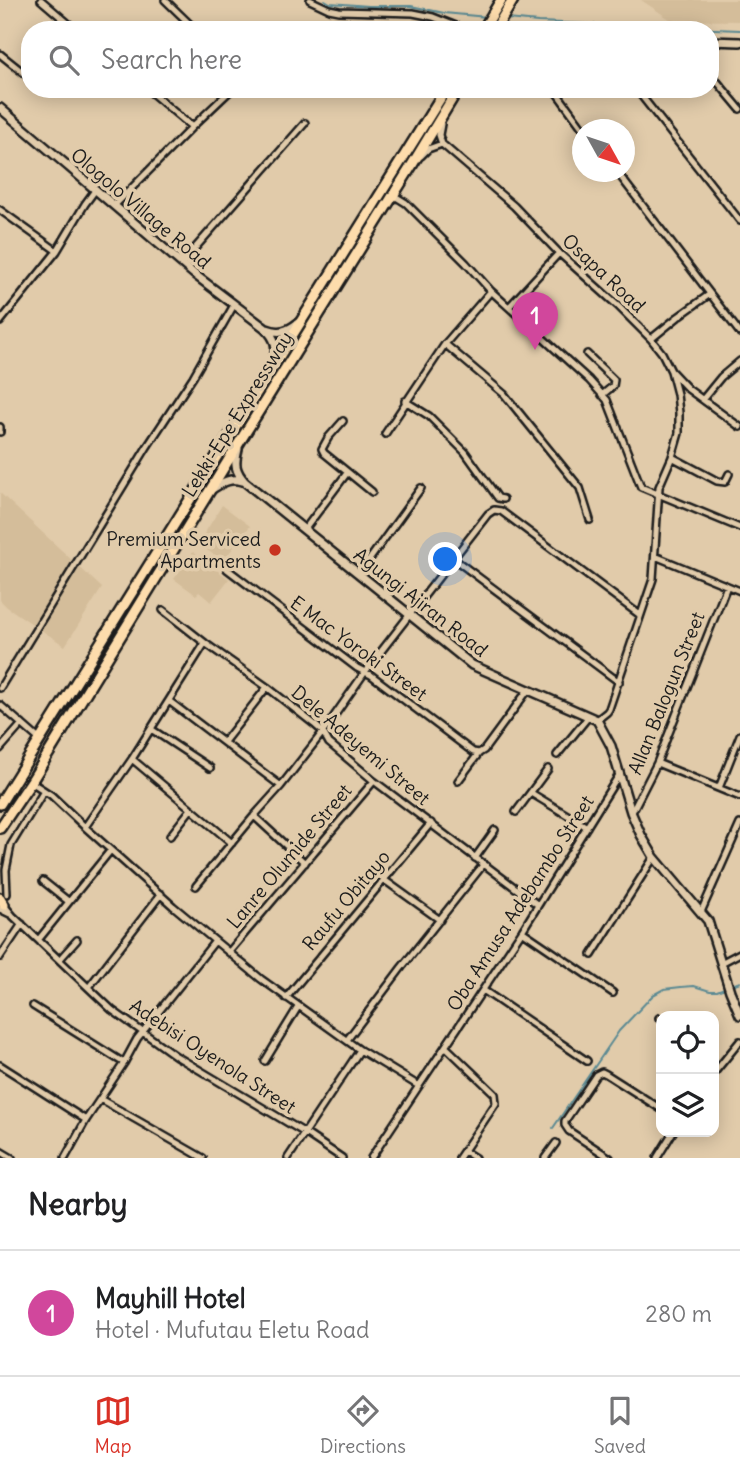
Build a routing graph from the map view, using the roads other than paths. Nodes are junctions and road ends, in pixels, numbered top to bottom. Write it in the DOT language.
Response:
graph roads {
  1 [pos="41,0"];
  2 [pos="165,0"];
  3 [pos="310,0"];
  4 [pos="513,0"];
  5 [pos="499,4"];
  6 [pos="66,21"];
  7 [pos="187,21"];
  8 [pos="443,21"];
  9 [pos="488,21"];
  10 [pos="500,21"];
  11 [pos="719,41"];
  12 [pos="740,42"];
  13 [pos="0,54"];
  14 [pos="21,71"];
  15 [pos="719,84"];
  16 [pos="158,98"];
  17 [pos="223,98"];
  18 [pos="440,98"];
  19 [pos="452,98"];
  20 [pos="561,98"];
  21 [pos="643,98"];
  22 [pos="0,108"];
  23 [pos="445,109"];
  24 [pos="740,109"];
  25 [pos="576,119"];
  26 [pos="305,123"];
  27 [pos="192,127"];
  28 [pos="442,144"];
  29 [pos="412,165"];
  30 [pos="625,182"];
  31 [pos="96,189"];
  32 [pos="393,195"];
  33 [pos="114,206"];
  34 [pos="0,210"];
  35 [pos="740,221"];
  36 [pos="57,251"];
  37 [pos="559,253"];
  38 [pos="182,264"];
  39 [pos="491,292"];
  40 [pos="710,295"];
  41 [pos="234,305"];
  42 [pos="509,307"];
  43 [pos="308,312"];
  44 [pos="0,322"];
  45 [pos="265,328"];
  46 [pos="740,333"];
  47 [pos="651,339"];
  48 [pos="444,344"];
  49 [pos="587,354"];
  50 [pos="740,361"];
  51 [pos="671,371"];
  52 [pos="267,378"];
  53 [pos="688,388"];
  54 [pos="677,394"];
  55 [pos="602,395"];
  56 [pos="703,399"];
  57 [pos="405,401"];
  58 [pos="343,421"];
  59 [pos="740,427"];
  60 [pos="385,434"];
  61 [pos="242,438"];
  62 [pos="672,457"];
  63 [pos="348,473"];
  64 [pos="729,474"];
  65 [pos="245,482"];
  66 [pos="421,488"];
  67 [pos="211,490"];
  68 [pos="372,492"];
  69 [pos="659,494"];
  70 [pos="503,499"];
  71 [pos="590,520"];
  72 [pos="739,526"];
  73 [pos="305,530"];
  74 [pos="655,556"];
  75 [pos="454,559"];
  76 [pos="227,569"];
  77 [pos="359,574"];
  78 [pos="727,586"];
  79 [pos="740,591"];
  80 [pos="163,610"];
  81 [pos="410,614"];
  82 [pos="640,615"];
  83 [pos="205,643"];
  84 [pos="365,672"];
  85 [pos="619,682"];
  86 [pos="267,687"];
  87 [pos="0,688"];
  88 [pos="528,690"];
  89 [pos="169,701"];
  90 [pos="0,705"];
  91 [pos="593,718"];
  92 [pos="22,724"];
  93 [pos="151,729"];
  94 [pos="323,732"];
  95 [pos="740,735"];
  96 [pos="40,740"];
  97 [pos="224,742"];
  98 [pos="0,749"];
  99 [pos="476,752"];
  100 [pos="557,755"];
  101 [pos="132,759"];
  102 [pos="657,763"];
  103 [pos="210,768"];
  104 [pos="548,769"];
  105 [pos="619,775"];
  106 [pos="374,781"];
  107 [pos="458,781"];
  108 [pos="13,782"];
  109 [pos="31,782"];
  110 [pos="281,786"];
  111 [pos="719,788"];
  112 [pos="44,791"];
  113 [pos="531,793"];
  114 [pos="740,797"];
  115 [pos="0,804"];
  116 [pos="191,809"];
  117 [pos="0,810"];
  118 [pos="516,812"];
  119 [pos="631,812"];
  120 [pos="254,816"];
  121 [pos="431,823"];
  122 [pos="740,824"];
  123 [pos="85,827"];
  124 [pos="587,827"];
  125 [pos="0,828"];
  126 [pos="495,830"];
  127 [pos="170,836"];
  128 [pos="232,843"];
  129 [pos="110,850"];
  130 [pos="654,857"];
  131 [pos="475,858"];
  132 [pos="305,863"];
  133 [pos="483,864"];
  134 [pos="383,879"];
  135 [pos="43,881"];
  136 [pos="196,886"];
  137 [pos="161,894"];
  138 [pos="68,901"];
  139 [pos="2,902"];
  140 [pos="538,905"];
  141 [pos="701,912"];
  142 [pos="440,919"];
  143 [pos="22,924"];
  144 [pos="522,930"];
  145 [pos="39,939"];
  146 [pos="77,940"];
  147 [pos="215,941"];
  148 [pos="229,952"];
  149 [pos="740,953"];
  150 [pos="592,955"];
  151 [pos="0,957"];
  152 [pos="60,959"];
  153 [pos="721,963"];
  154 [pos="89,987"];
  155 [pos="483,990"];
  156 [pos="614,993"];
  157 [pos="286,998"];
  158 [pos="33,1006"];
  159 [pos="299,1007"];
  160 [pos="740,1015"];
  161 [pos="143,1032"];
  162 [pos="347,1040"];
  163 [pos="740,1041"];
  164 [pos="446,1047"];
  165 [pos="360,1050"];
  166 [pos="719,1058"];
  167 [pos="722,1060"];
  168 [pos="265,1061"];
  169 [pos="587,1061"];
  170 [pos="124,1063"];
  171 [pos="0,1065"];
  172 [pos="719,1065"];
  173 [pos="419,1086"];
  174 [pos="100,1099"];
  175 [pos="656,1106"];
  176 [pos="86,1121"];
  177 [pos="304,1133"];
  178 [pos="670,1137"];
  179 [pos="556,1143"];
  180 [pos="0,1151"];
  181 [pos="464,1151"];
  182 [pos="12,1158"];
  183 [pos="65,1158"];
  184 [pos="204,1158"];
  185 [pos="288,1158"];
  186 [pos="342,1158"];
  187 [pos="371,1158"];
  188 [pos="460,1158"];
  189 [pos="475,1158"];
  190 [pos="545,1158"];
  191 [pos="610,1158"];
  192 [pos="657,1158"];
  1 -- 6 [label="street"];
  2 -- 7 [label="street"];
  3 -- 8 [label="street"];
  4 -- 10 [label="highway"];
  5 -- 9 [label="highway"];
  11 -- 12 [label="street"];
  13 -- 14 [label="street"];
  15 -- 24 [label="street"];
  16 -- 27 [label="street"];
  17 -- 27 [label="street"];
  18 -- 43 [label="highway, Lekki-Epe Expressway"];
  19 -- 23 [label="highway, Lekki-Epe Expressway"];
  20 -- 25 [label="street"];
  21 -- 35 [label="street"];
  22 -- 31 [label="street, Ologolo Village Road"];
  23 -- 28 [label="street"];
  23 -- 29 [label="highway, Lekki-Epe Expressway"];
  26 -- 38 [label="street"];
  27 -- 33 [label="street"];
  28 -- 29 [label="street"];
  28 -- 37 [label="street, Osapa Road"];
  29 -- 32 [label="highway, Lekki-Epe Expressway"];
  30 -- 40 [label="street"];
  31 -- 33 [label="street, Ologolo Village Road"];
  31 -- 36 [label="street"];
  32 -- 39 [label="street"];
  32 -- 61 [label="highway, Lekki-Epe Expressway"];
  33 -- 38 [label="street, Ologolo Village Road"];
  34 -- 36 [label="street"];
  36 -- 44 [label="street"];
  37 -- 42 [label="street"];
  37 -- 47 [label="street, Osapa Road"];
  38 -- 41 [label="street, Ologolo Village Road"];
  39 -- 42 [label="street"];
  39 -- 48 [label="street"];
  40 -- 46 [label="street"];
  40 -- 47 [label="street"];
  41 -- 45 [label="street, Ologolo Village Road"];
  41 -- 87 [label="street"];
  42 -- 55 [label="street"];
  43 -- 45 [label="street"];
  43 -- 52 [label="highway, Lekki-Epe Expressway"];
  45 -- 52 [label="street"];
  47 -- 51 [label="street, Osapa Road"];
  48 -- 57 [label="street"];
  48 -- 71 [label="street"];
  49 -- 55 [label="street"];
  50 -- 56 [label="street"];
  51 -- 53 [label="street, Osapa Road"];
  51 -- 54 [label="street"];
  52 -- 96 [label="highway, Lekki-Epe Expressway"];
  53 -- 54 [label="street"];
  53 -- 56 [label="street, Osapa Road"];
  54 -- 62 [label="street"];
  55 -- 69 [label="street"];
  56 -- 59 [label="street, Osapa Road"];
  57 -- 60 [label="street"];
  57 -- 70 [label="street"];
  58 -- 63 [label="street"];
  61 -- 65 [label="street"];
  61 -- 67 [label="highway, Lekki-Epe Expressway"];
  62 -- 64 [label="street"];
  62 -- 69 [label="street"];
  63 -- 68 [label="street"];
  63 -- 73 [label="street"];
  65 -- 67 [label="street"];
  65 -- 73 [label="street, Agungi Ajiran Road"];
  66 -- 77 [label="street"];
  67 -- 109 [label="highway, Lekki-Epe Expressway"];
  69 -- 72 [label="street"];
  69 -- 74 [label="street"];
  73 -- 77 [label="street, Agungi Ajiran Road"];
  74 -- 78 [label="street"];
  74 -- 82 [label="street"];
  75 -- 81 [label="street"];
  75 -- 82 [label="street"];
  75 -- 85 [label="street"];
  76 -- 84 [label="street, E Mac Yoroki Street"];
  77 -- 81 [label="street, Agungi Ajiran Road"];
  78 -- 79 [label="street"];
  78 -- 102 [label="street, Allan Balogun Street"];
  80 -- 83 [label="street, Dele Adeyemi Street"];
  81 -- 84 [label="street"];
  81 -- 88 [label="street, Agungi Ajiran Road"];
  82 -- 85 [label="street"];
  83 -- 86 [label="street, Dele Adeyemi Street"];
  83 -- 89 [label="street"];
  84 -- 94 [label="street"];
  84 -- 99 [label="street, E Mac Yoroki Street"];
  85 -- 91 [label="street"];
  86 -- 94 [label="street, Dele Adeyemi Street"];
  86 -- 97 [label="street"];
  88 -- 91 [label="street, Agungi Ajiran Road"];
  88 -- 99 [label="street"];
  89 -- 93 [label="street"];
  89 -- 97 [label="street"];
  90 -- 92 [label="street"];
  91 -- 100 [label="street"];
  91 -- 105 [label="street"];
  92 -- 96 [label="street"];
  92 -- 98 [label="street"];
  93 -- 101 [label="street"];
  93 -- 103 [label="street"];
  94 -- 106 [label="street, Dele Adeyemi Street"];
  94 -- 110 [label="street"];
  95 -- 111 [label="street"];
  96 -- 108 [label="highway, Lekki-Epe Expressway"];
  97 -- 110 [label="street"];
  99 -- 107 [label="street"];
  101 -- 116 [label="street"];
  101 -- 123 [label="street"];
  102 -- 111 [label="street"];
  102 -- 119 [label="street, Allan Balogun Street"];
  104 -- 113 [label="street"];
  105 -- 119 [label="street"];
  105 -- 124 [label="street, Oba Amusa Adebambo Street"];
  106 -- 121 [label="street, Dele Adeyemi Street"];
  106 -- 132 [label="street, Lanre Olumide Street"];
  108 -- 115 [label="highway, Lekki-Epe Expressway"];
  108 -- 117 [label="highway"];
  109 -- 112 [label="street"];
  109 -- 125 [label="highway, Lekki-Epe Expressway"];
  110 -- 120 [label="street"];
  111 -- 114 [label="street"];
  112 -- 123 [label="street"];
  112 -- 139 [label="street"];
  113 -- 118 [label="street"];
  113 -- 124 [label="street"];
  116 -- 127 [label="street"];
  116 -- 128 [label="street"];
  119 -- 130 [label="street"];
  120 -- 128 [label="street"];
  120 -- 132 [label="street"];
  121 -- 131 [label="street, Dele Adeyemi Street"];
  121 -- 134 [label="street, Raufu Obitayo"];
  122 -- 141 [label="street"];
  123 -- 129 [label="street"];
  124 -- 140 [label="street, Oba Amusa Adebambo Street"];
  126 -- 131 [label="street"];
  128 -- 136 [label="street"];
  129 -- 137 [label="street"];
  129 -- 138 [label="street"];
  130 -- 141 [label="street"];
  130 -- 150 [label="street"];
  131 -- 133 [label="street, Dele Adeyemi Street"];
  132 -- 148 [label="street, Lanre Olumide Street"];
  133 -- 140 [label="street, Dele Adeyemi Street"];
  133 -- 142 [label="street"];
  134 -- 142 [label="street"];
  134 -- 157 [label="street, Raufu Obitayo"];
  135 -- 138 [label="street"];
  137 -- 147 [label="street"];
  137 -- 154 [label="street"];
  138 -- 145 [label="street"];
  139 -- 143 [label="street, Adebisi Oyenola Street"];
  140 -- 144 [label="street, Oba Amusa Adebambo Street"];
  141 -- 153 [label="street"];
  142 -- 162 [label="street"];
  143 -- 145 [label="street, Adebisi Oyenola Street"];
  143 -- 151 [label="street"];
  144 -- 155 [label="street, Oba Amusa Adebambo Street"];
  144 -- 156 [label="street"];
  145 -- 152 [label="street, Adebisi Oyenola Street"];
  146 -- 152 [label="street"];
  147 -- 148 [label="street"];
  147 -- 161 [label="street"];
  148 -- 157 [label="street"];
  149 -- 153 [label="street"];
  152 -- 154 [label="street, Adebisi Oyenola Street"];
  153 -- 160 [label="street"];
  154 -- 161 [label="street, Adebisi Oyenola Street"];
  155 -- 164 [label="street, Oba Amusa Adebambo Street"];
  155 -- 169 [label="street"];
  157 -- 159 [label="street"];
  158 -- 170 [label="street"];
  159 -- 162 [label="street"];
  159 -- 168 [label="street"];
  161 -- 170 [label="street"];
  161 -- 177 [label="street, Adebisi Oyenola Street"];
  162 -- 165 [label="street"];
  163 -- 167 [label="street"];
  164 -- 173 [label="street, Oba Amusa Adebambo Street"];
  164 -- 181 [label="street"];
  165 -- 173 [label="street"];
  165 -- 177 [label="street"];
  166 -- 167 [label="street"];
  167 -- 172 [label="street"];
  170 -- 174 [label="street"];
  171 -- 176 [label="street"];
  173 -- 187 [label="street, Oba Amusa Adebambo Street"];
  174 -- 176 [label="street"];
  174 -- 184 [label="street"];
  175 -- 191 [label="street"];
  176 -- 183 [label="street"];
  177 -- 185 [label="street"];
  177 -- 186 [label="street, Adebisi Oyenola Street"];
  178 -- 192 [label="street"];
  179 -- 190 [label="street"];
  180 -- 182 [label="street"];
  181 -- 188 [label="street"];
  181 -- 189 [label="street"];
}
